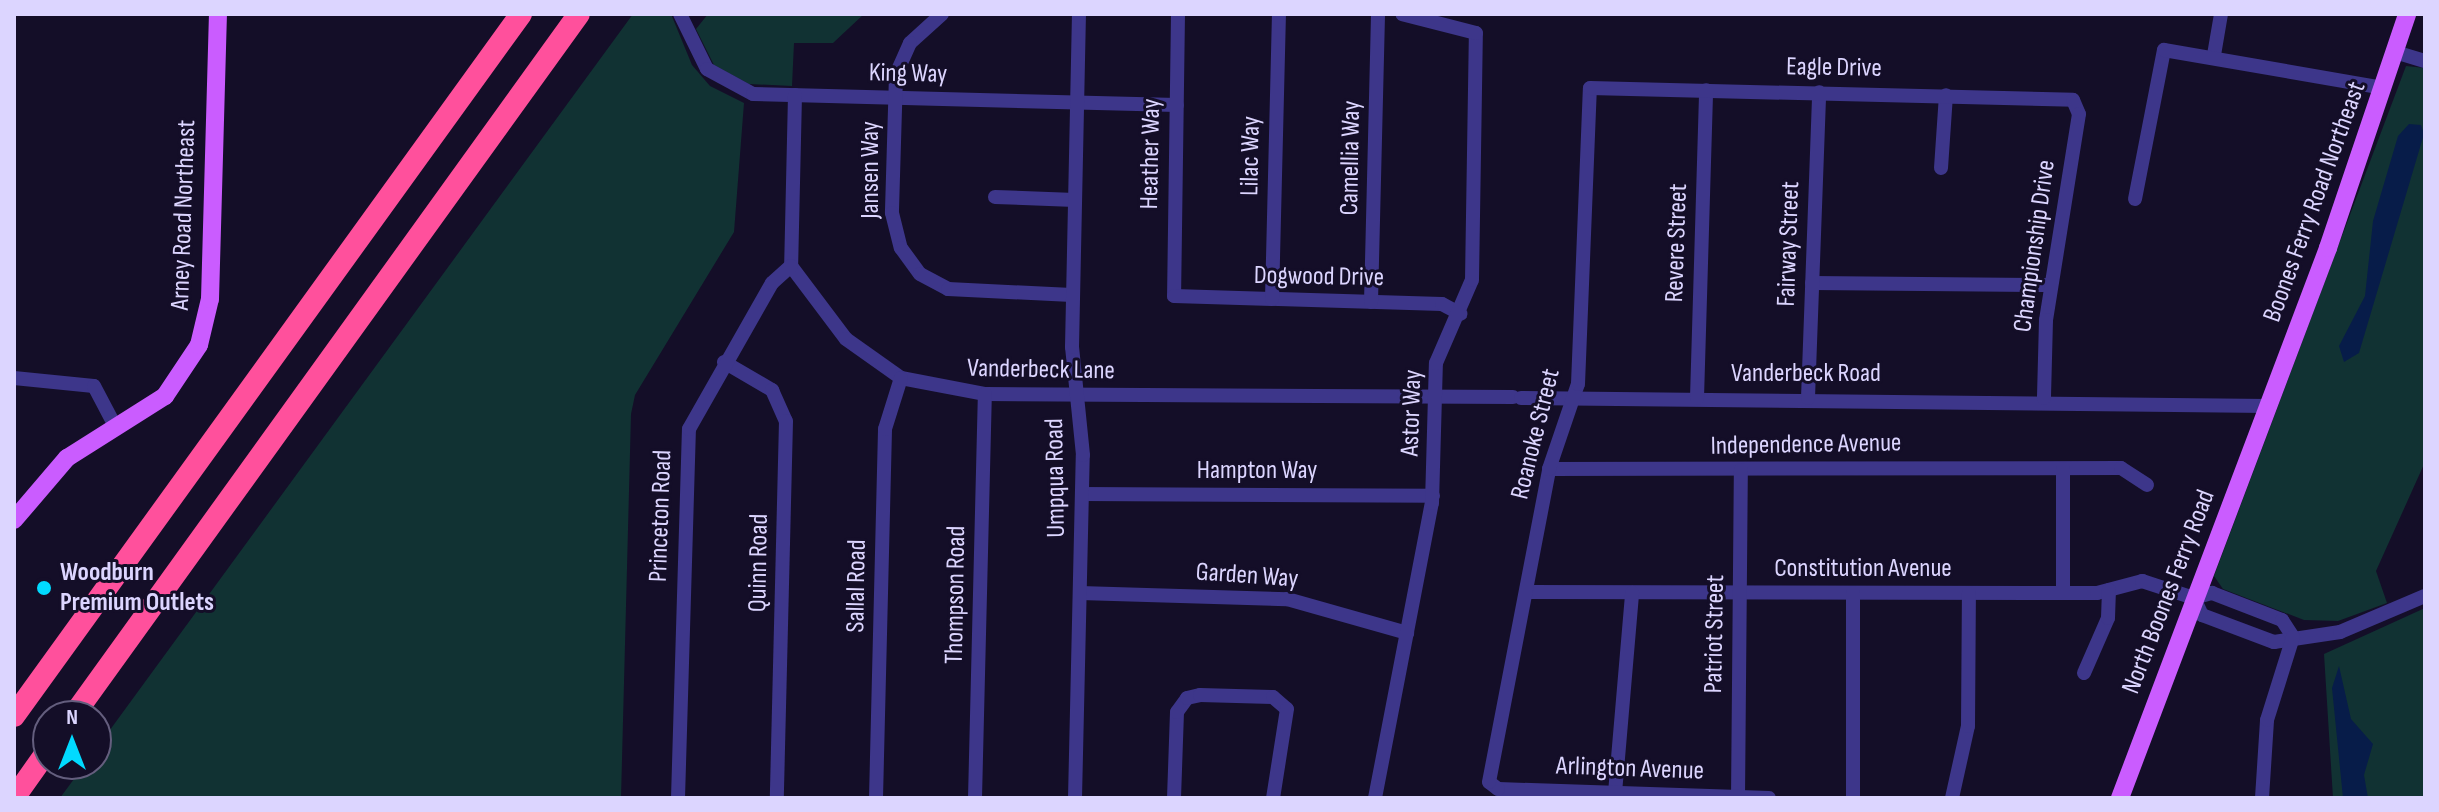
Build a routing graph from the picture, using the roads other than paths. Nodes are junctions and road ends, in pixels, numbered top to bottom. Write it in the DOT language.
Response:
graph roads {
  1 [pos="218,14"];
  2 [pos="521,14"];
  3 [pos="579,14"];
  4 [pos="680,14"];
  5 [pos="942,14"];
  6 [pos="1079,14"];
  7 [pos="1178,14"];
  8 [pos="1279,14"];
  9 [pos="1378,14"];
  10 [pos="1402,14"];
  11 [pos="2221,14"];
  12 [pos="2407,14"];
  13 [pos="2395,52"];
  14 [pos="2214,55"];
  15 [pos="2425,61"];
  16 [pos="1590,88"];
  17 [pos="2383,88"];
  18 [pos="1706,90"];
  19 [pos="1819,92"];
  20 [pos="795,95"];
  21 [pos="1946,95"];
  22 [pos="895,97"];
  23 [pos="1078,102"];
  24 [pos="2077,103"];
  25 [pos="1177,105"];
  26 [pos="1941,168"];
  27 [pos="995,197"];
  28 [pos="2135,199"];
  29 [pos="1075,200"];
  30 [pos="791,266"];
  31 [pos="1812,283"];
  32 [pos="2050,285"];
  33 [pos="1072,295"];
  34 [pos="1174,296"];
  35 [pos="1272,299"];
  36 [pos="1371,302"];
  37 [pos="1461,314"];
  38 [pos="724,362"];
  39 [pos="14,378"];
  40 [pos="901,378"];
  41 [pos="985,394"];
  42 [pos="1077,396"];
  43 [pos="1435,398"];
  44 [pos="1517,398"];
  45 [pos="1572,398"];
  46 [pos="1697,398"];
  47 [pos="1808,398"];
  48 [pos="2044,398"];
  49 [pos="2268,406"];
  50 [pos="115,426"];
  51 [pos="1549,469"];
  52 [pos="2063,469"];
  53 [pos="1741,470"];
  54 [pos="2147,485"];
  55 [pos="1082,494"];
  56 [pos="1433,496"];
  57 [pos="14,520"];
  58 [pos="2109,590"];
  59 [pos="1526,592"];
  60 [pos="1740,592"];
  61 [pos="1080,593"];
  62 [pos="1632,593"];
  63 [pos="1853,593"];
  64 [pos="1969,593"];
  65 [pos="2063,593"];
  66 [pos="2425,596"];
  67 [pos="2194,598"];
  68 [pos="1407,633"];
  69 [pos="2293,637"];
  70 [pos="2084,673"];
  71 [pos="85,700"];
  72 [pos="14,716"];
  73 [pos="32,773"];
  74 [pos="1490,786"];
  75 [pos="1615,793"];
  76 [pos="14,798"];
  77 [pos="678,798"];
  78 [pos="777,798"];
  79 [pos="876,798"];
  80 [pos="975,798"];
  81 [pos="1075,798"];
  82 [pos="1174,798"];
  83 [pos="1273,798"];
  84 [pos="1375,798"];
  85 [pos="1738,798"];
  86 [pos="1769,798"];
  87 [pos="1853,798"];
  88 [pos="1952,798"];
  89 [pos="2120,798"];
  90 [pos="2262,798"];
  1 -- 50 [label="main road, Arney Road Northeast"];
  2 -- 72 [label="highway"];
  3 -- 71 [label="highway"];
  4 -- 20 [label="street, King Way"];
  5 -- 22 [label="street, Jansen Way"];
  6 -- 23 [label="street, Umpqua Road"];
  7 -- 25 [label="street, Heather Way"];
  8 -- 35 [label="street, Lilac Way"];
  9 -- 36 [label="street, Camellia Way"];
  10 -- 37 [label="street, Astor Way"];
  11 -- 14 [label="street"];
  12 -- 13 [label="main road, Boones Ferry Road Northeast"];
  13 -- 15 [label="street"];
  13 -- 17 [label="main road, Boones Ferry Road Northeast"];
  14 -- 17 [label="street"];
  14 -- 28 [label="street"];
  16 -- 18 [label="street, Eagle Drive"];
  16 -- 45 [label="street, Roanoke Street"];
  17 -- 49 [label="main road, Boones Ferry Road Northeast"];
  18 -- 19 [label="street, Eagle Drive"];
  18 -- 46 [label="street, Revere Street"];
  19 -- 21 [label="street, Eagle Drive"];
  19 -- 31 [label="street, Fairway Street"];
  20 -- 22 [label="street, King Way"];
  20 -- 30 [label="street"];
  21 -- 24 [label="street, Eagle Drive"];
  21 -- 26 [label="street"];
  22 -- 23 [label="street, King Way"];
  22 -- 33 [label="street, Jansen Way"];
  23 -- 25 [label="street, King Way"];
  23 -- 29 [label="street, Umpqua Road"];
  24 -- 32 [label="street, Championship Drive"];
  25 -- 34 [label="street, Heather Way"];
  27 -- 29 [label="street"];
  29 -- 33 [label="street, Umpqua Road"];
  30 -- 38 [label="street, Princeton Road"];
  30 -- 40 [label="street, Vanderbeck Lane"];
  31 -- 32 [label="street"];
  31 -- 47 [label="street, Fairway Street"];
  32 -- 48 [label="street, Championship Drive"];
  33 -- 42 [label="street, Umpqua Road"];
  34 -- 35 [label="street, Dogwood Drive"];
  35 -- 36 [label="street, Dogwood Drive"];
  36 -- 37 [label="street, Dogwood Drive"];
  37 -- 43 [label="street, Astor Way"];
  38 -- 77 [label="street, Princeton Road"];
  38 -- 78 [label="street, Quinn Road"];
  39 -- 50 [label="street"];
  40 -- 41 [label="street, Vanderbeck Lane"];
  40 -- 79 [label="street, Sallal Road"];
  41 -- 42 [label="street, Vanderbeck Lane"];
  41 -- 80 [label="street, Thompson Road"];
  42 -- 43 [label="street, Vanderbeck Lane"];
  42 -- 55 [label="street, Umpqua Road"];
  43 -- 44 [label="street, Vanderbeck Lane"];
  43 -- 56 [label="street, Astor Way"];
  44 -- 45 [label="street, Vanderbeck Road"];
  45 -- 46 [label="street, Vanderbeck Road"];
  45 -- 51 [label="street, Roanoke Street"];
  46 -- 47 [label="street, Vanderbeck Road"];
  47 -- 48 [label="street, Vanderbeck Road"];
  48 -- 49 [label="street, Vanderbeck Road"];
  49 -- 67 [label="main road, North Boones Ferry Road"];
  50 -- 57 [label="main road, Arney Road Northeast"];
  51 -- 53 [label="street, Independence Avenue"];
  51 -- 59 [label="street, Roanoke Street"];
  52 -- 53 [label="street, Independence Avenue"];
  52 -- 54 [label="street, Independence Avenue"];
  52 -- 65 [label="street"];
  53 -- 60 [label="street, Patriot Street"];
  55 -- 56 [label="street, Hampton Way"];
  55 -- 61 [label="street, Umpqua Road"];
  56 -- 68 [label="street, Astor Way"];
  58 -- 65 [label="street, Constitution Avenue"];
  58 -- 67 [label="street, Constitution Avenue"];
  58 -- 70 [label="street"];
  59 -- 62 [label="street, Constitution Avenue"];
  59 -- 74 [label="street, Roanoke Street"];
  60 -- 62 [label="street, Constitution Avenue"];
  60 -- 63 [label="street, Constitution Avenue"];
  60 -- 85 [label="street, Patriot Street"];
  61 -- 68 [label="street, Garden Way"];
  61 -- 81 [label="street, Umpqua Road"];
  62 -- 75 [label="street"];
  63 -- 64 [label="street, Constitution Avenue"];
  63 -- 87 [label="street"];
  64 -- 65 [label="street, Constitution Avenue"];
  64 -- 88 [label="street"];
  66 -- 69 [label="street"];
  67 -- 69 [label="street"];
  67 -- 69 [label="street"];
  67 -- 89 [label="main road, North Boones Ferry Road"];
  68 -- 84 [label="street, Astor Way"];
  69 -- 90 [label="street"];
  73 -- 76 [label="highway"];
  74 -- 75 [label="street, Arlington Avenue"];
  75 -- 85 [label="street, Arlington Avenue"];
  82 -- 83 [label="street"];
  85 -- 86 [label="street, Arlington Avenue"];
}
